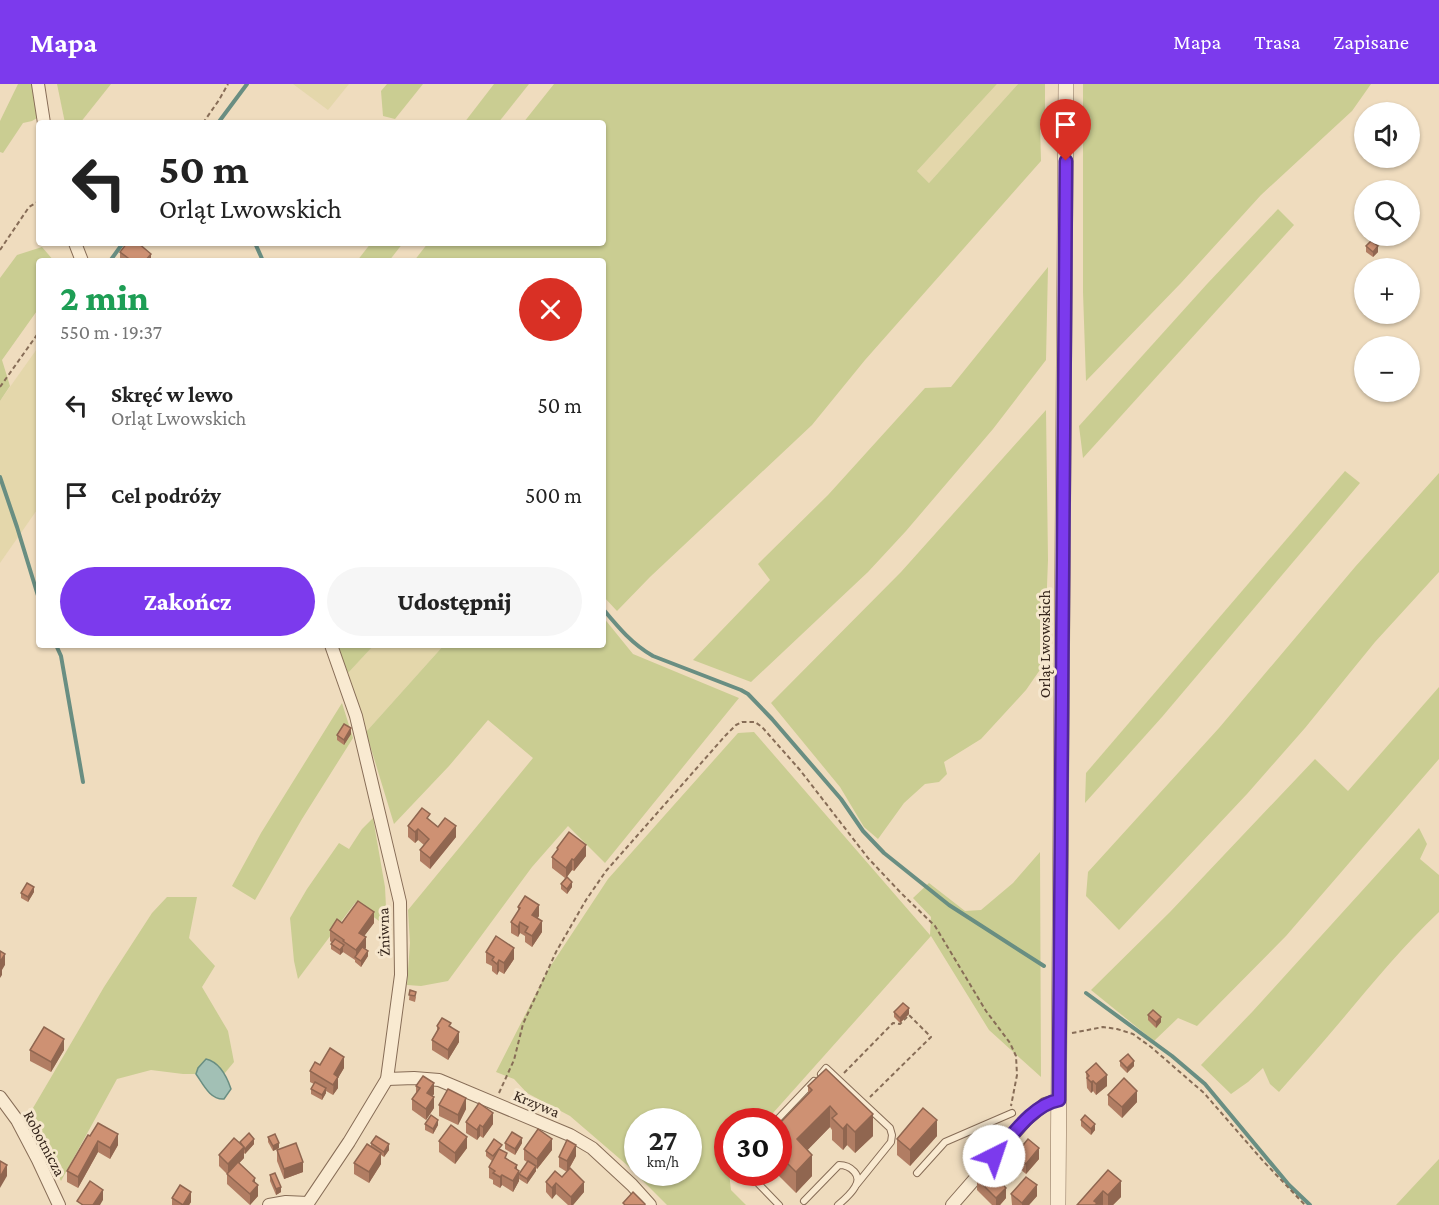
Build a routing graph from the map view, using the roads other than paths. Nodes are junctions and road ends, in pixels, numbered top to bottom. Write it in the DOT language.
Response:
graph roads {
  1 [pos="38,84"];
  2 [pos="1066,84"];
  3 [pos="44,120"];
  4 [pos="332,648"];
  5 [pos="387,1079"];
  6 [pos="0,1097"];
  7 [pos="1059,1100"];
  8 [pos="788,1108"];
  9 [pos="1012,1113"];
  10 [pos="917,1173"];
  11 [pos="857,1184"];
  12 [pos="761,1186"];
  13 [pos="804,1201"];
  14 [pos="58,1204"];
  15 [pos="308,1204"];
  16 [pos="269,1205"];
  17 [pos="650,1205"];
  18 [pos="780,1205"];
  19 [pos="838,1205"];
  20 [pos="952,1205"];
  21 [pos="1058,1205"];
  1 -- 3 [label="street"];
  2 -- 7 [label="street, Orląt Lwowskich"];
  4 -- 5 [label="street, Żniwna"];
  5 -- 15 [label="street, Żniwna"];
  5 -- 17 [label="street, Krzywa"];
  6 -- 14 [label="street, Robotnicza"];
  7 -- 20 [label="street"];
  7 -- 21 [label="street, Orląt Lwowskich"];
  8 -- 11 [label="lane"];
  9 -- 10 [label="lane"];
  11 -- 13 [label="lane"];
  11 -- 19 [label="lane"];
  12 -- 18 [label="lane"];
  15 -- 16 [label="street"];
}
